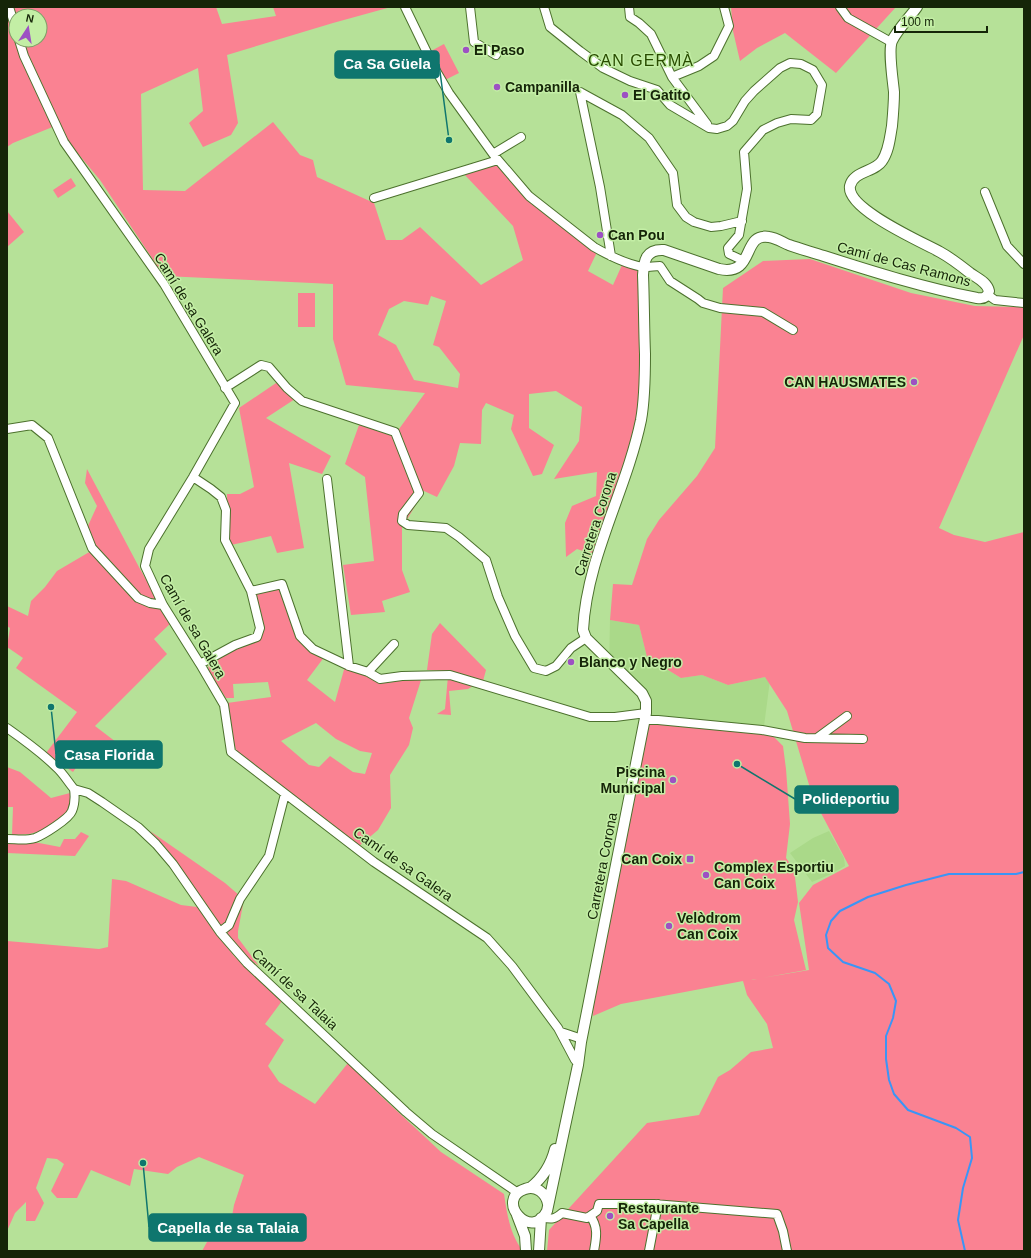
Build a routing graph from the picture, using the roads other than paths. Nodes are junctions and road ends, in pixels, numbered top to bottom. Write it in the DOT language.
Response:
graph roads {
  1 [pos="405,7"];
  2 [pos="470,7"];
  3 [pos="544,7"];
  4 [pos="629,7"];
  5 [pos="724,7"];
  6 [pos="840,7"];
  7 [pos="917,7"];
  8 [pos="891,42"];
  9 [pos="22,48"];
  10 [pos="496,55"];
  11 [pos="672,77"];
  12 [pos="710,128"];
  13 [pos="521,137"];
  14 [pos="495,157"];
  15 [pos="985,192"];
  16 [pos="374,198"];
  17 [pos="742,221"];
  18 [pos="611,256"];
  19 [pos="744,261"];
  20 [pos="1024,264"];
  21 [pos="644,267"];
  22 [pos="988,295"];
  23 [pos="1024,303"];
  24 [pos="793,330"];
  25 [pos="225,388"];
  26 [pos="7,429"];
  27 [pos="193,477"];
  28 [pos="327,479"];
  29 [pos="251,591"];
  30 [pos="163,606"];
  31 [pos="586,638"];
  32 [pos="394,644"];
  33 [pos="200,664"];
  34 [pos="349,666"];
  35 [pos="368,672"];
  36 [pos="645,716"];
  37 [pos="847,716"];
  38 [pos="7,728"];
  39 [pos="817,738"];
  40 [pos="863,739"];
  41 [pos="74,789"];
  42 [pos="285,794"];
  43 [pos="7,839"];
  44 [pos="220,932"];
  45 [pos="561,1032"];
  46 [pos="567,1042"];
  47 [pos="581,1043"];
  48 [pos="576,1060"];
  49 [pos="530,1188"];
  50 [pos="518,1193"];
  51 [pos="548,1204"];
  52 [pos="658,1204"];
  53 [pos="517,1215"];
  54 [pos="590,1216"];
  55 [pos="542,1217"];
  56 [pos="526,1251"];
  57 [pos="539,1251"];
  58 [pos="594,1251"];
  59 [pos="649,1251"];
  60 [pos="787,1251"];
  1 -- 14 [label="street"];
  2 -- 10 [label="street"];
  3 -- 12 [label="street"];
  4 -- 11 [label="street"];
  5 -- 11 [label="street"];
  6 -- 8 [label="street"];
  7 -- 8 [label="main road"];
  8 -- 22 [label="main road, Camí de Cas Ramons"];
  9 -- 25 [label="street, Camí de sa Galera"];
  11 -- 12 [label="street"];
  12 -- 17 [label="street"];
  13 -- 14 [label="street"];
  14 -- 16 [label="street"];
  14 -- 18 [label="street"];
  15 -- 20 [label="street"];
  17 -- 18 [label="street"];
  17 -- 19 [label="street"];
  18 -- 21 [label="street"];
  19 -- 21 [label="main road"];
  19 -- 22 [label="main road, Camí de Cas Ramons"];
  21 -- 24 [label="street"];
  21 -- 31 [label="main road, Carretera Corona"];
  22 -- 23 [label="street"];
  25 -- 27 [label="street, Camí de sa Galera"];
  25 -- 31 [label="street"];
  26 -- 30 [label="street"];
  27 -- 29 [label="street"];
  27 -- 30 [label="street, Camí de sa Galera"];
  28 -- 34 [label="street"];
  29 -- 33 [label="street"];
  29 -- 34 [label="street"];
  30 -- 33 [label="street, Camí de sa Galera"];
  31 -- 36 [label="main road, Carretera Corona"];
  32 -- 35 [label="street"];
  33 -- 42 [label="street, Camí de sa Galera"];
  34 -- 35 [label="street"];
  35 -- 36 [label="street"];
  36 -- 39 [label="street"];
  36 -- 47 [label="main road, Carretera Corona"];
  37 -- 39 [label="street"];
  38 -- 41 [label="street"];
  39 -- 40 [label="street"];
  41 -- 43 [label="street"];
  41 -- 44 [label="street, Camí de sa Talaia"];
  42 -- 44 [label="street"];
  42 -- 45 [label="street, Camí de sa Galera"];
  44 -- 50 [label="street, Camí de sa Talaia"];
  45 -- 46 [label="street, Camí de sa Galera"];
  45 -- 47 [label="street"];
  46 -- 47 [label="street"];
  46 -- 48 [label="street, Camí de sa Galera"];
  47 -- 48 [label="main road, Carretera Corona"];
  47 -- 51 [label="main road, Carretera Corona"];
  48 -- 49 [label="main road, Carretera Corona"];
  49 -- 50 [label="main road"];
  49 -- 51 [label="main road"];
  50 -- 53 [label="main road"];
  51 -- 55 [label="main road"];
  52 -- 54 [label="street"];
  52 -- 59 [label="street"];
  52 -- 60 [label="street"];
  53 -- 55 [label="main road"];
  53 -- 56 [label="main road"];
  54 -- 55 [label="street"];
  54 -- 58 [label="street"];
  55 -- 57 [label="main road"];
}
